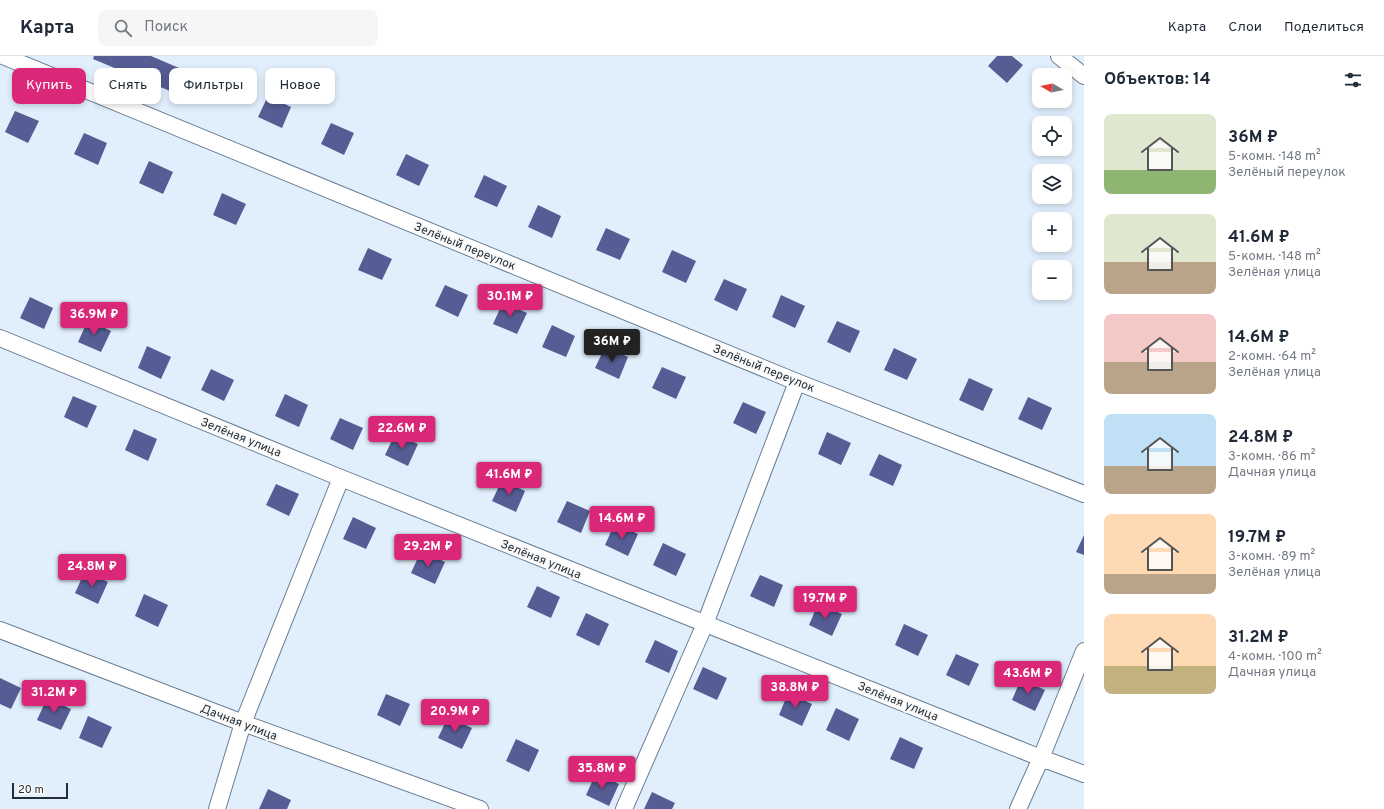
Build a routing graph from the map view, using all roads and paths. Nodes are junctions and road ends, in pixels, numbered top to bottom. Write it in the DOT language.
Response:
graph roads {
  1 [pos="3,56"];
  2 [pos="1059,56"];
  3 [pos="1084,76"];
  4 [pos="0,338"];
  5 [pos="797,382"];
  6 [pos="340,478"];
  7 [pos="1084,494"];
  8 [pos="705,624"];
  9 [pos="0,630"];
  10 [pos="1084,651"];
  11 [pos="243,723"];
  12 [pos="1041,758"];
  13 [pos="1084,774"];
  14 [pos="217,809"];
  15 [pos="480,809"];
  16 [pos="624,809"];
  17 [pos="1018,809"];
  1 -- 5 [label="street, Зелёный переулок"];
  2 -- 3 [label="street"];
  4 -- 6 [label="street, Зелёная улица"];
  5 -- 7 [label="street, Зелёный переулок"];
  5 -- 8 [label="street"];
  6 -- 8 [label="street, Зелёная улица"];
  6 -- 11 [label="street"];
  8 -- 12 [label="street, Зелёная улица"];
  8 -- 16 [label="street"];
  9 -- 11 [label="street, Дачная улица"];
  10 -- 12 [label="street"];
  11 -- 14 [label="street"];
  11 -- 15 [label="street, Дачная улица"];
  12 -- 13 [label="street, Зелёная улица"];
  12 -- 17 [label="street"];
}
